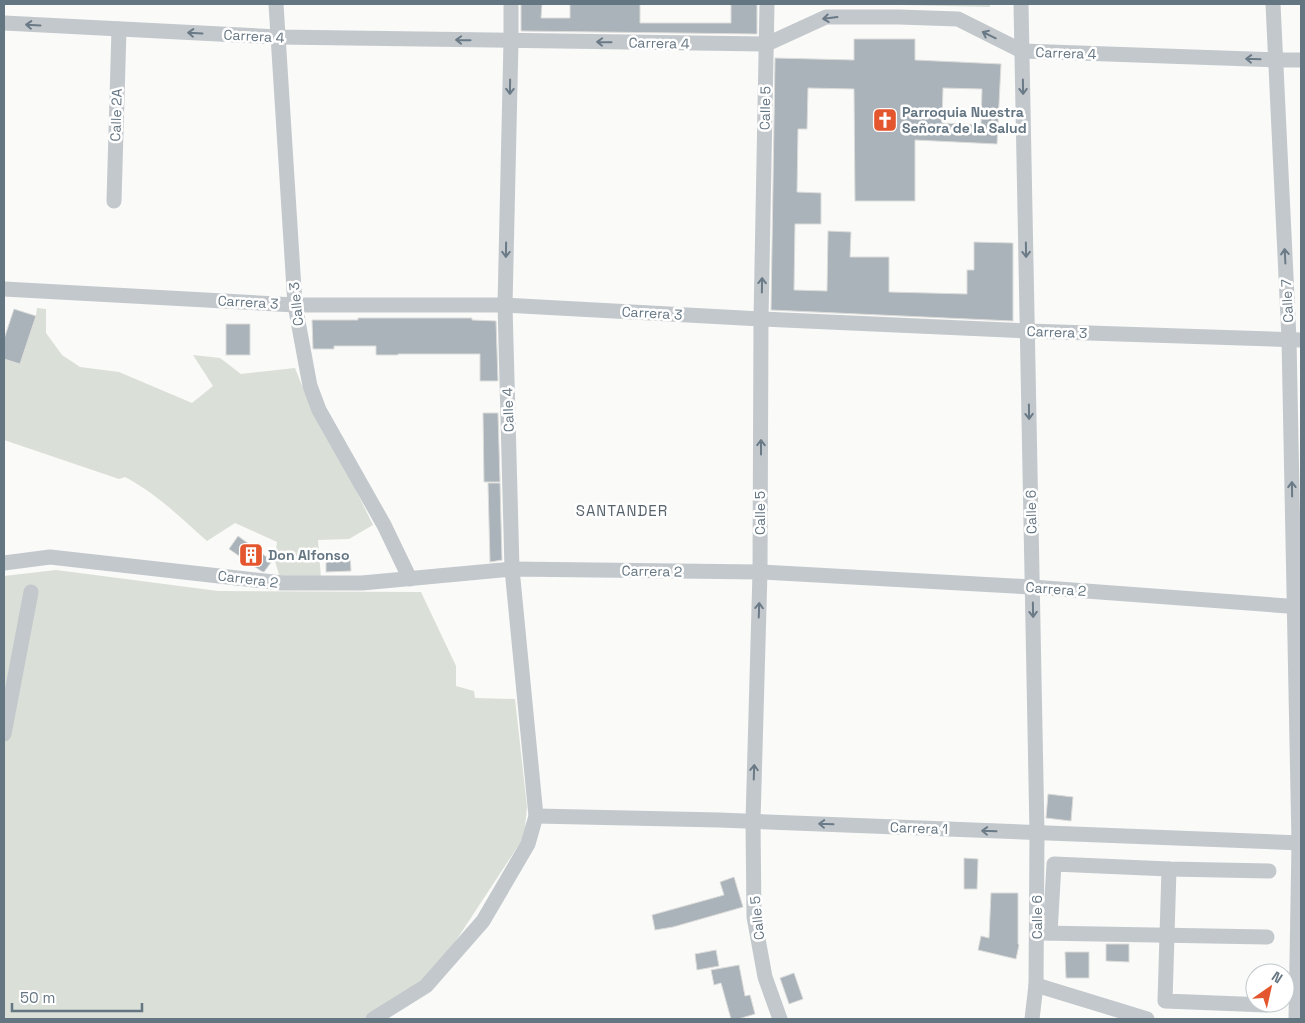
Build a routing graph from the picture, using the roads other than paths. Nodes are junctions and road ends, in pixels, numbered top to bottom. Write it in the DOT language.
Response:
graph roads {
  1 [pos="276,4"];
  2 [pos="511,4"];
  3 [pos="766,4"];
  4 [pos="1021,4"];
  5 [pos="1273,4"];
  6 [pos="4,23"];
  7 [pos="119,29"];
  8 [pos="278,37"];
  9 [pos="511,41"];
  10 [pos="766,44"];
  11 [pos="1022,51"];
  12 [pos="1276,60"];
  13 [pos="1301,60"];
  14 [pos="114,201"];
  15 [pos="4,290"];
  16 [pos="295,305"];
  17 [pos="504,305"];
  18 [pos="762,320"];
  19 [pos="1028,331"];
  20 [pos="1295,340"];
  21 [pos="4,563"];
  22 [pos="512,569"];
  23 [pos="760,572"];
  24 [pos="410,580"];
  25 [pos="1032,587"];
  26 [pos="31,592"];
  27 [pos="1298,607"];
  28 [pos="4,734"];
  29 [pos="536,816"];
  30 [pos="753,821"];
  31 [pos="1037,833"];
  32 [pos="1300,843"];
  33 [pos="1169,869"];
  34 [pos="1269,871"];
  35 [pos="1043,933"];
  36 [pos="1166,935"];
  37 [pos="1267,937"];
  38 [pos="1299,974"];
  39 [pos="1036,984"];
  40 [pos="1245,1003"];
  41 [pos="1123,1016"];
  42 [pos="373,1019"];
  43 [pos="780,1019"];
  44 [pos="1032,1019"];
  45 [pos="1147,1019"];
  46 [pos="1296,1019"];
  1 -- 8 [label="street, Calle 3"];
  2 -- 9 [label="street, Calle 4"];
  3 -- 10 [label="street, Calle 5"];
  4 -- 11 [label="street, Calle 6"];
  5 -- 12 [label="street, Calle 7"];
  7 -- 6 [label="street, Carrera 4, one-way"];
  8 -- 7 [label="street, Carrera 4, one-way"];
  7 -- 14 [label="street, Calle 2A"];
  9 -- 8 [label="street, Carrera 4, one-way"];
  8 -- 16 [label="street, Calle 3"];
  10 -- 9 [label="street, Carrera 4, one-way"];
  9 -- 17 [label="street, Calle 4, one-way"];
  11 -- 10 [label="street, Carrera 4, one-way"];
  18 -- 10 [label="street, Calle 5, one-way"];
  12 -- 11 [label="street, Carrera 4, one-way"];
  11 -- 19 [label="street, Calle 6, one-way"];
  12 -- 13 [label="street, Carrera 4"];
  20 -- 12 [label="street, Calle 7, one-way"];
  15 -- 16 [label="street, Carrera 3"];
  16 -- 17 [label="street, Carrera 3"];
  16 -- 24 [label="street, Calle 3"];
  17 -- 18 [label="street, Carrera 3"];
  17 -- 22 [label="street, Calle 4"];
  18 -- 19 [label="street, Carrera 3"];
  23 -- 18 [label="street, Calle 5, one-way"];
  19 -- 20 [label="street, Carrera 3"];
  19 -- 25 [label="street, Calle 6, one-way"];
  27 -- 20 [label="street, Calle 7, one-way"];
  21 -- 24 [label="street, Carrera 2"];
  22 -- 23 [label="street, Carrera 2"];
  22 -- 24 [label="street, Carrera 2"];
  22 -- 29 [label="street, Calle 4"];
  23 -- 25 [label="street, Carrera 2"];
  30 -- 23 [label="street, Calle 5, one-way"];
  25 -- 27 [label="street, Carrera 2"];
  25 -- 31 [label="street, Calle 6, one-way"];
  26 -- 28 [label="street"];
  27 -- 32 [label="street, Calle 7"];
  29 -- 30 [label="street, Carrera 1"];
  29 -- 42 [label="street"];
  31 -- 30 [label="street, Carrera 1, one-way"];
  30 -- 43 [label="street, Calle 5"];
  31 -- 32 [label="street, Carrera 1"];
  31 -- 35 [label="street, Calle 6"];
  32 -- 38 [label="street, Calle 7"];
  33 -- 34 [label="street"];
  33 -- 35 [label="street"];
  33 -- 36 [label="street"];
  35 -- 36 [label="street"];
  35 -- 39 [label="street, Calle 6"];
  36 -- 37 [label="street"];
  36 -- 40 [label="street"];
  38 -- 46 [label="street, Calle 7"];
  39 -- 41 [label="street"];
  39 -- 44 [label="street, Calle 6"];
  41 -- 45 [label="street"];
}
